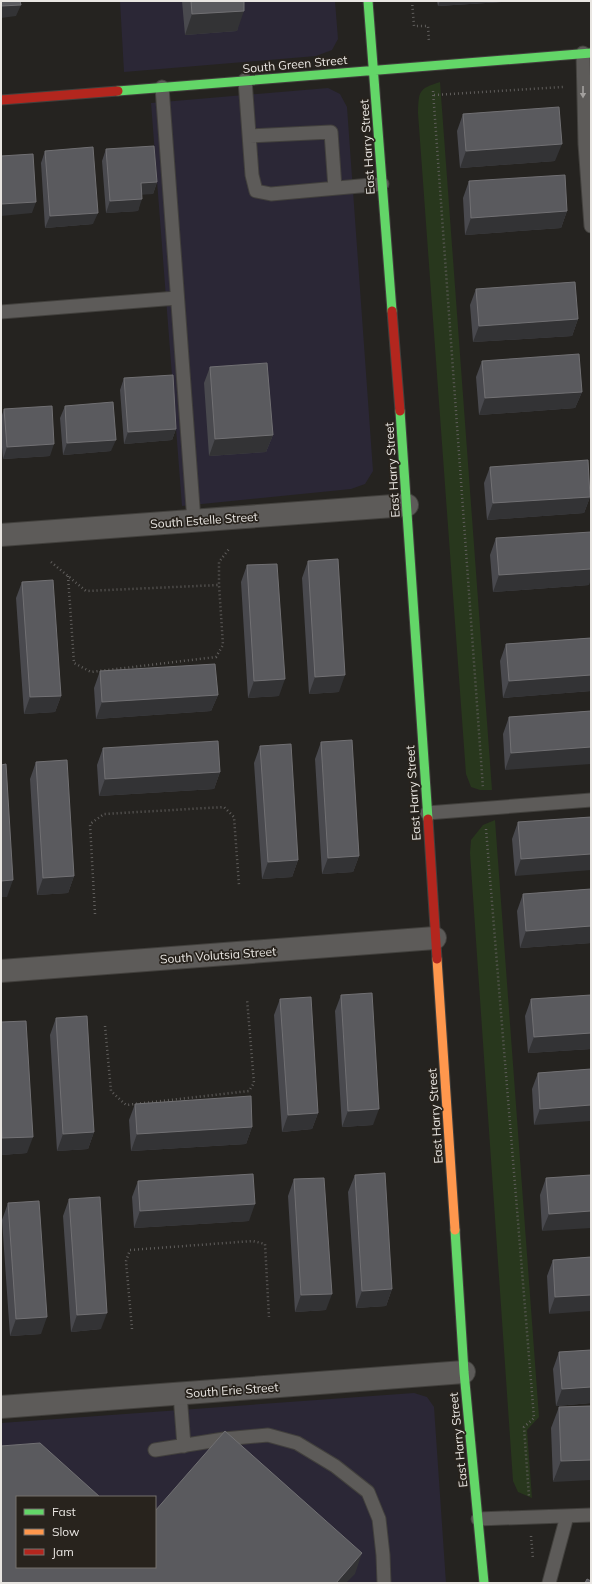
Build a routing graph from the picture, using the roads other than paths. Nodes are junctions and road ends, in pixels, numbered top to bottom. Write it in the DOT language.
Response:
graph roads {
  1 [pos="368,1"];
  2 [pos="587,53"];
  3 [pos="373,70"];
  4 [pos="245,80"];
  5 [pos="162,87"];
  6 [pos="1,100"];
  7 [pos="250,136"];
  8 [pos="382,184"];
  9 [pos="335,188"];
  10 [pos="591,226"];
  11 [pos="177,298"];
  12 [pos="1,312"];
  13 [pos="407,505"];
  14 [pos="194,521"];
  15 [pos="1,535"];
  16 [pos="591,800"];
  17 [pos="427,813"];
  18 [pos="435,938"];
  19 [pos="1,971"];
  20 [pos="464,1372"];
  21 [pos="180,1394"];
  22 [pos="1,1407"];
  23 [pos="184,1446"];
  24 [pos="155,1450"];
  25 [pos="591,1515"];
  26 [pos="567,1516"];
  27 [pos="478,1519"];
  28 [pos="384,1582"];
  29 [pos="484,1583"];
  30 [pos="549,1583"];
  1 -- 3 [label="main road, East Harry Street"];
  2 -- 3 [label="main road, South Green Street"];
  2 -- 10 [label="lane, one-way"];
  3 -- 4 [label="main road, South Green Street"];
  3 -- 8 [label="main road, East Harry Street"];
  4 -- 5 [label="main road, South Green Street"];
  4 -- 7 [label="lane"];
  5 -- 6 [label="main road, South Green Street"];
  5 -- 11 [label="lane"];
  7 -- 9 [label="lane"];
  7 -- 9 [label="lane"];
  8 -- 9 [label="lane"];
  8 -- 13 [label="main road, East Harry Street"];
  11 -- 12 [label="lane"];
  11 -- 14 [label="lane"];
  13 -- 14 [label="street, South Estelle Street"];
  13 -- 17 [label="main road, East Harry Street"];
  14 -- 15 [label="street, South Estelle Street"];
  16 -- 17 [label="lane"];
  17 -- 18 [label="main road, East Harry Street"];
  18 -- 19 [label="street, South Volutsia Street"];
  18 -- 20 [label="main road, East Harry Street"];
  20 -- 21 [label="street, South Erie Street"];
  20 -- 27 [label="main road, East Harry Street"];
  21 -- 22 [label="street, South Erie Street"];
  21 -- 23 [label="lane"];
  23 -- 24 [label="lane"];
  23 -- 28 [label="lane"];
  25 -- 26 [label="lane"];
  26 -- 27 [label="lane"];
  26 -- 30 [label="lane"];
  27 -- 29 [label="main road, East Harry Street"];
}
